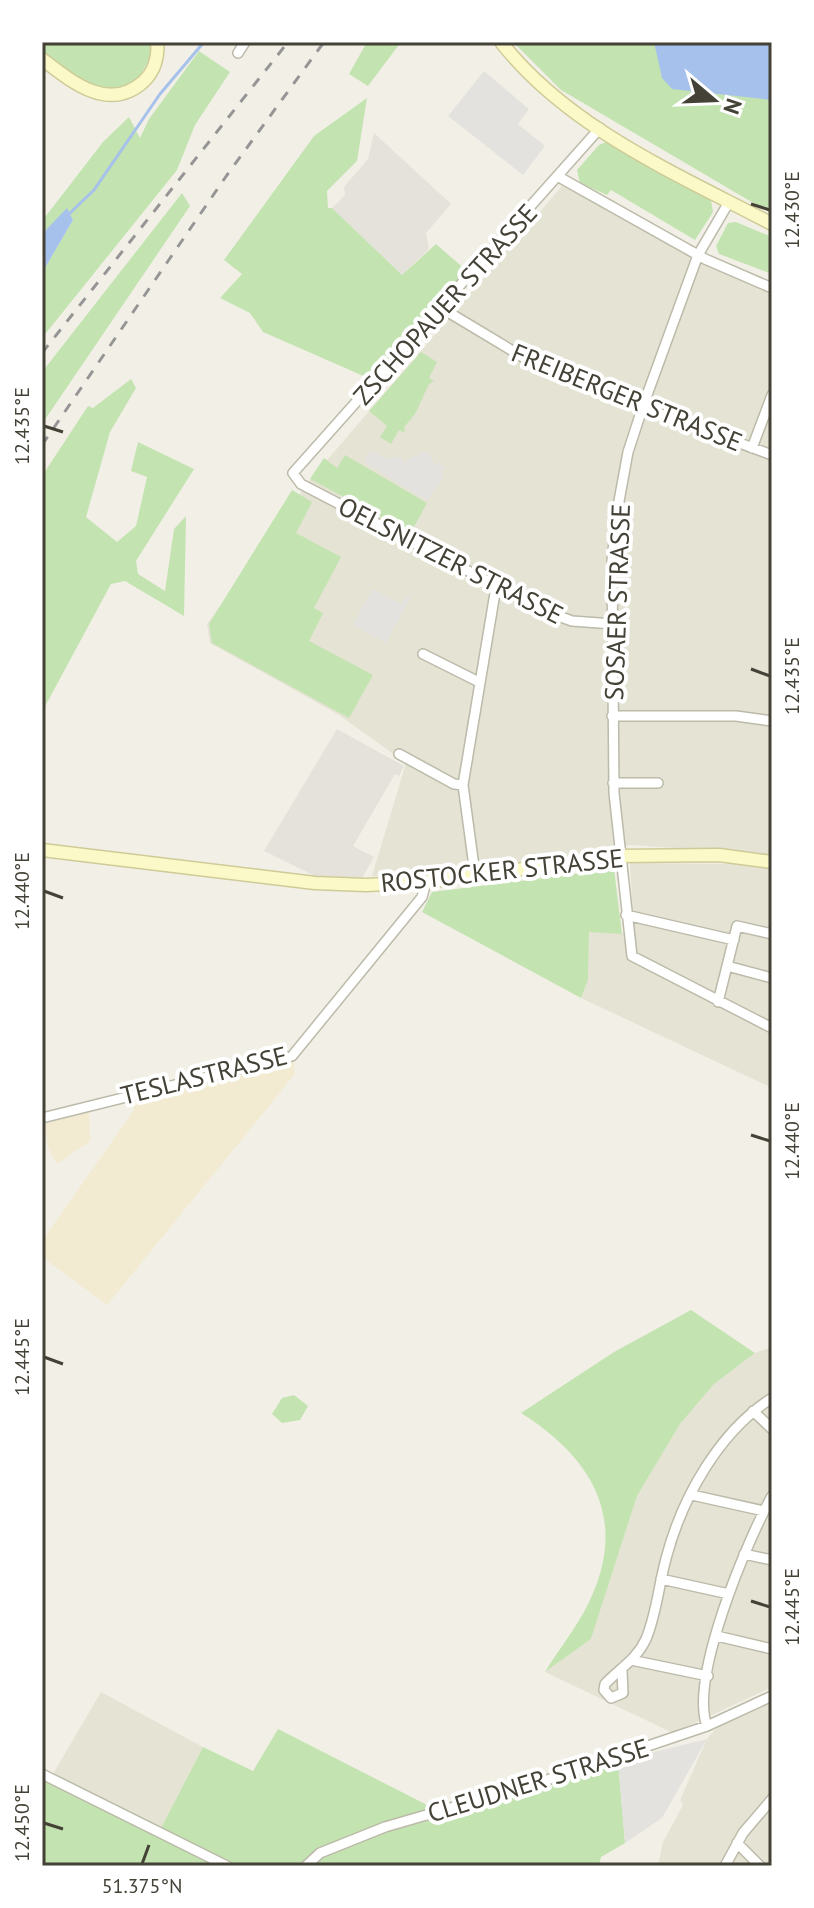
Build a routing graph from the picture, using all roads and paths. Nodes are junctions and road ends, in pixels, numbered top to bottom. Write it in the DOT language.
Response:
graph roads {
  1 [pos="245,42"];
  2 [pos="501,42"];
  3 [pos="158,43"];
  4 [pos="238,53"];
  5 [pos="42,59"];
  6 [pos="600,128"];
  7 [pos="559,177"];
  8 [pos="729,202"];
  9 [pos="772,224"];
  10 [pos="698,255"];
  11 [pos="772,288"];
  12 [pos="443,309"];
  13 [pos="772,395"];
  14 [pos="643,406"];
  15 [pos="752,448"];
  16 [pos="772,455"];
  17 [pos="295,479"];
  18 [pos="496,587"];
  19 [pos="613,624"];
  20 [pos="423,654"];
  21 [pos="479,682"];
  22 [pos="612,716"];
  23 [pos="772,721"];
  24 [pos="399,754"];
  25 [pos="613,783"];
  26 [pos="658,783"];
  27 [pos="463,785"];
  28 [pos="42,850"];
  29 [pos="619,856"];
  30 [pos="772,862"];
  31 [pos="475,874"];
  32 [pos="426,882"];
  33 [pos="626,915"];
  34 [pos="772,934"];
  35 [pos="734,940"];
  36 [pos="727,966"];
  37 [pos="772,978"];
  38 [pos="718,1002"];
  39 [pos="772,1028"];
  40 [pos="42,1118"];
  41 [pos="772,1398"];
  42 [pos="753,1411"];
  43 [pos="772,1429"];
  44 [pos="692,1495"];
  45 [pos="772,1496"];
  46 [pos="764,1511"];
  47 [pos="744,1554"];
  48 [pos="772,1560"];
  49 [pos="661,1579"];
  50 [pos="729,1594"];
  51 [pos="717,1636"];
  52 [pos="772,1649"];
  53 [pos="631,1660"];
  54 [pos="622,1671"];
  55 [pos="708,1676"];
  56 [pos="772,1696"];
  57 [pos="707,1726"];
  58 [pos="42,1774"];
  59 [pos="772,1799"];
  60 [pos="737,1843"];
  61 [pos="227,1866"];
  62 [pos="306,1866"];
  63 [pos="725,1866"];
  64 [pos="760,1866"];
  1 -- 4 [label="street"];
  2 -- 6 [label="main road"];
  3 -- 5 [label="main road"];
  6 -- 7 [label="street, ZSCHOPAUER STRASSE"];
  6 -- 8 [label="main road"];
  7 -- 10 [label="street"];
  7 -- 12 [label="street, ZSCHOPAUER STRASSE"];
  8 -- 9 [label="main road"];
  8 -- 10 [label="street, SOSAER STRASSE"];
  10 -- 11 [label="street"];
  10 -- 14 [label="street, SOSAER STRASSE"];
  12 -- 14 [label="street, FREIBERGER STRASSE"];
  12 -- 17 [label="street, ZSCHOPAUER STRASSE"];
  13 -- 15 [label="street"];
  14 -- 15 [label="street, FREIBERGER STRASSE"];
  14 -- 19 [label="street, SOSAER STRASSE"];
  15 -- 16 [label="street, FREIBERGER STRASSE"];
  17 -- 18 [label="street, OELSNITZER STRASSE"];
  18 -- 19 [label="street, OELSNITZER STRASSE"];
  18 -- 21 [label="street"];
  19 -- 22 [label="street, SOSAER STRASSE"];
  20 -- 21 [label="street"];
  21 -- 27 [label="street"];
  22 -- 23 [label="street"];
  22 -- 25 [label="street, SOSAER STRASSE"];
  24 -- 27 [label="street"];
  25 -- 26 [label="street"];
  25 -- 29 [label="street, SOSAER STRASSE"];
  27 -- 31 [label="street"];
  28 -- 32 [label="main road, ROSTOCKER STRASSE"];
  29 -- 30 [label="main road, ROSTOCKER STRASSE"];
  29 -- 31 [label="main road, ROSTOCKER STRASSE"];
  29 -- 33 [label="street, SOSAER STRASSE"];
  31 -- 32 [label="main road, ROSTOCKER STRASSE"];
  32 -- 40 [label="street, TESLASTRASSE"];
  33 -- 35 [label="street"];
  33 -- 38 [label="street, SOSAER STRASSE"];
  34 -- 35 [label="street"];
  35 -- 36 [label="street"];
  36 -- 37 [label="street"];
  36 -- 38 [label="street"];
  38 -- 39 [label="street"];
  41 -- 42 [label="street"];
  42 -- 43 [label="street"];
  42 -- 44 [label="street"];
  44 -- 46 [label="street"];
  44 -- 49 [label="street"];
  45 -- 46 [label="street"];
  46 -- 47 [label="street"];
  47 -- 48 [label="street"];
  47 -- 50 [label="street"];
  49 -- 50 [label="street"];
  49 -- 53 [label="street"];
  50 -- 51 [label="street"];
  51 -- 52 [label="street"];
  51 -- 55 [label="street"];
  53 -- 54 [label="street"];
  53 -- 55 [label="street"];
  55 -- 57 [label="street"];
  56 -- 57 [label="street, CLEUDNER STRASSE"];
  57 -- 62 [label="street, CLEUDNER STRASSE"];
  58 -- 61 [label="street"];
  59 -- 60 [label="street"];
  60 -- 63 [label="street"];
  60 -- 64 [label="street"];
}
